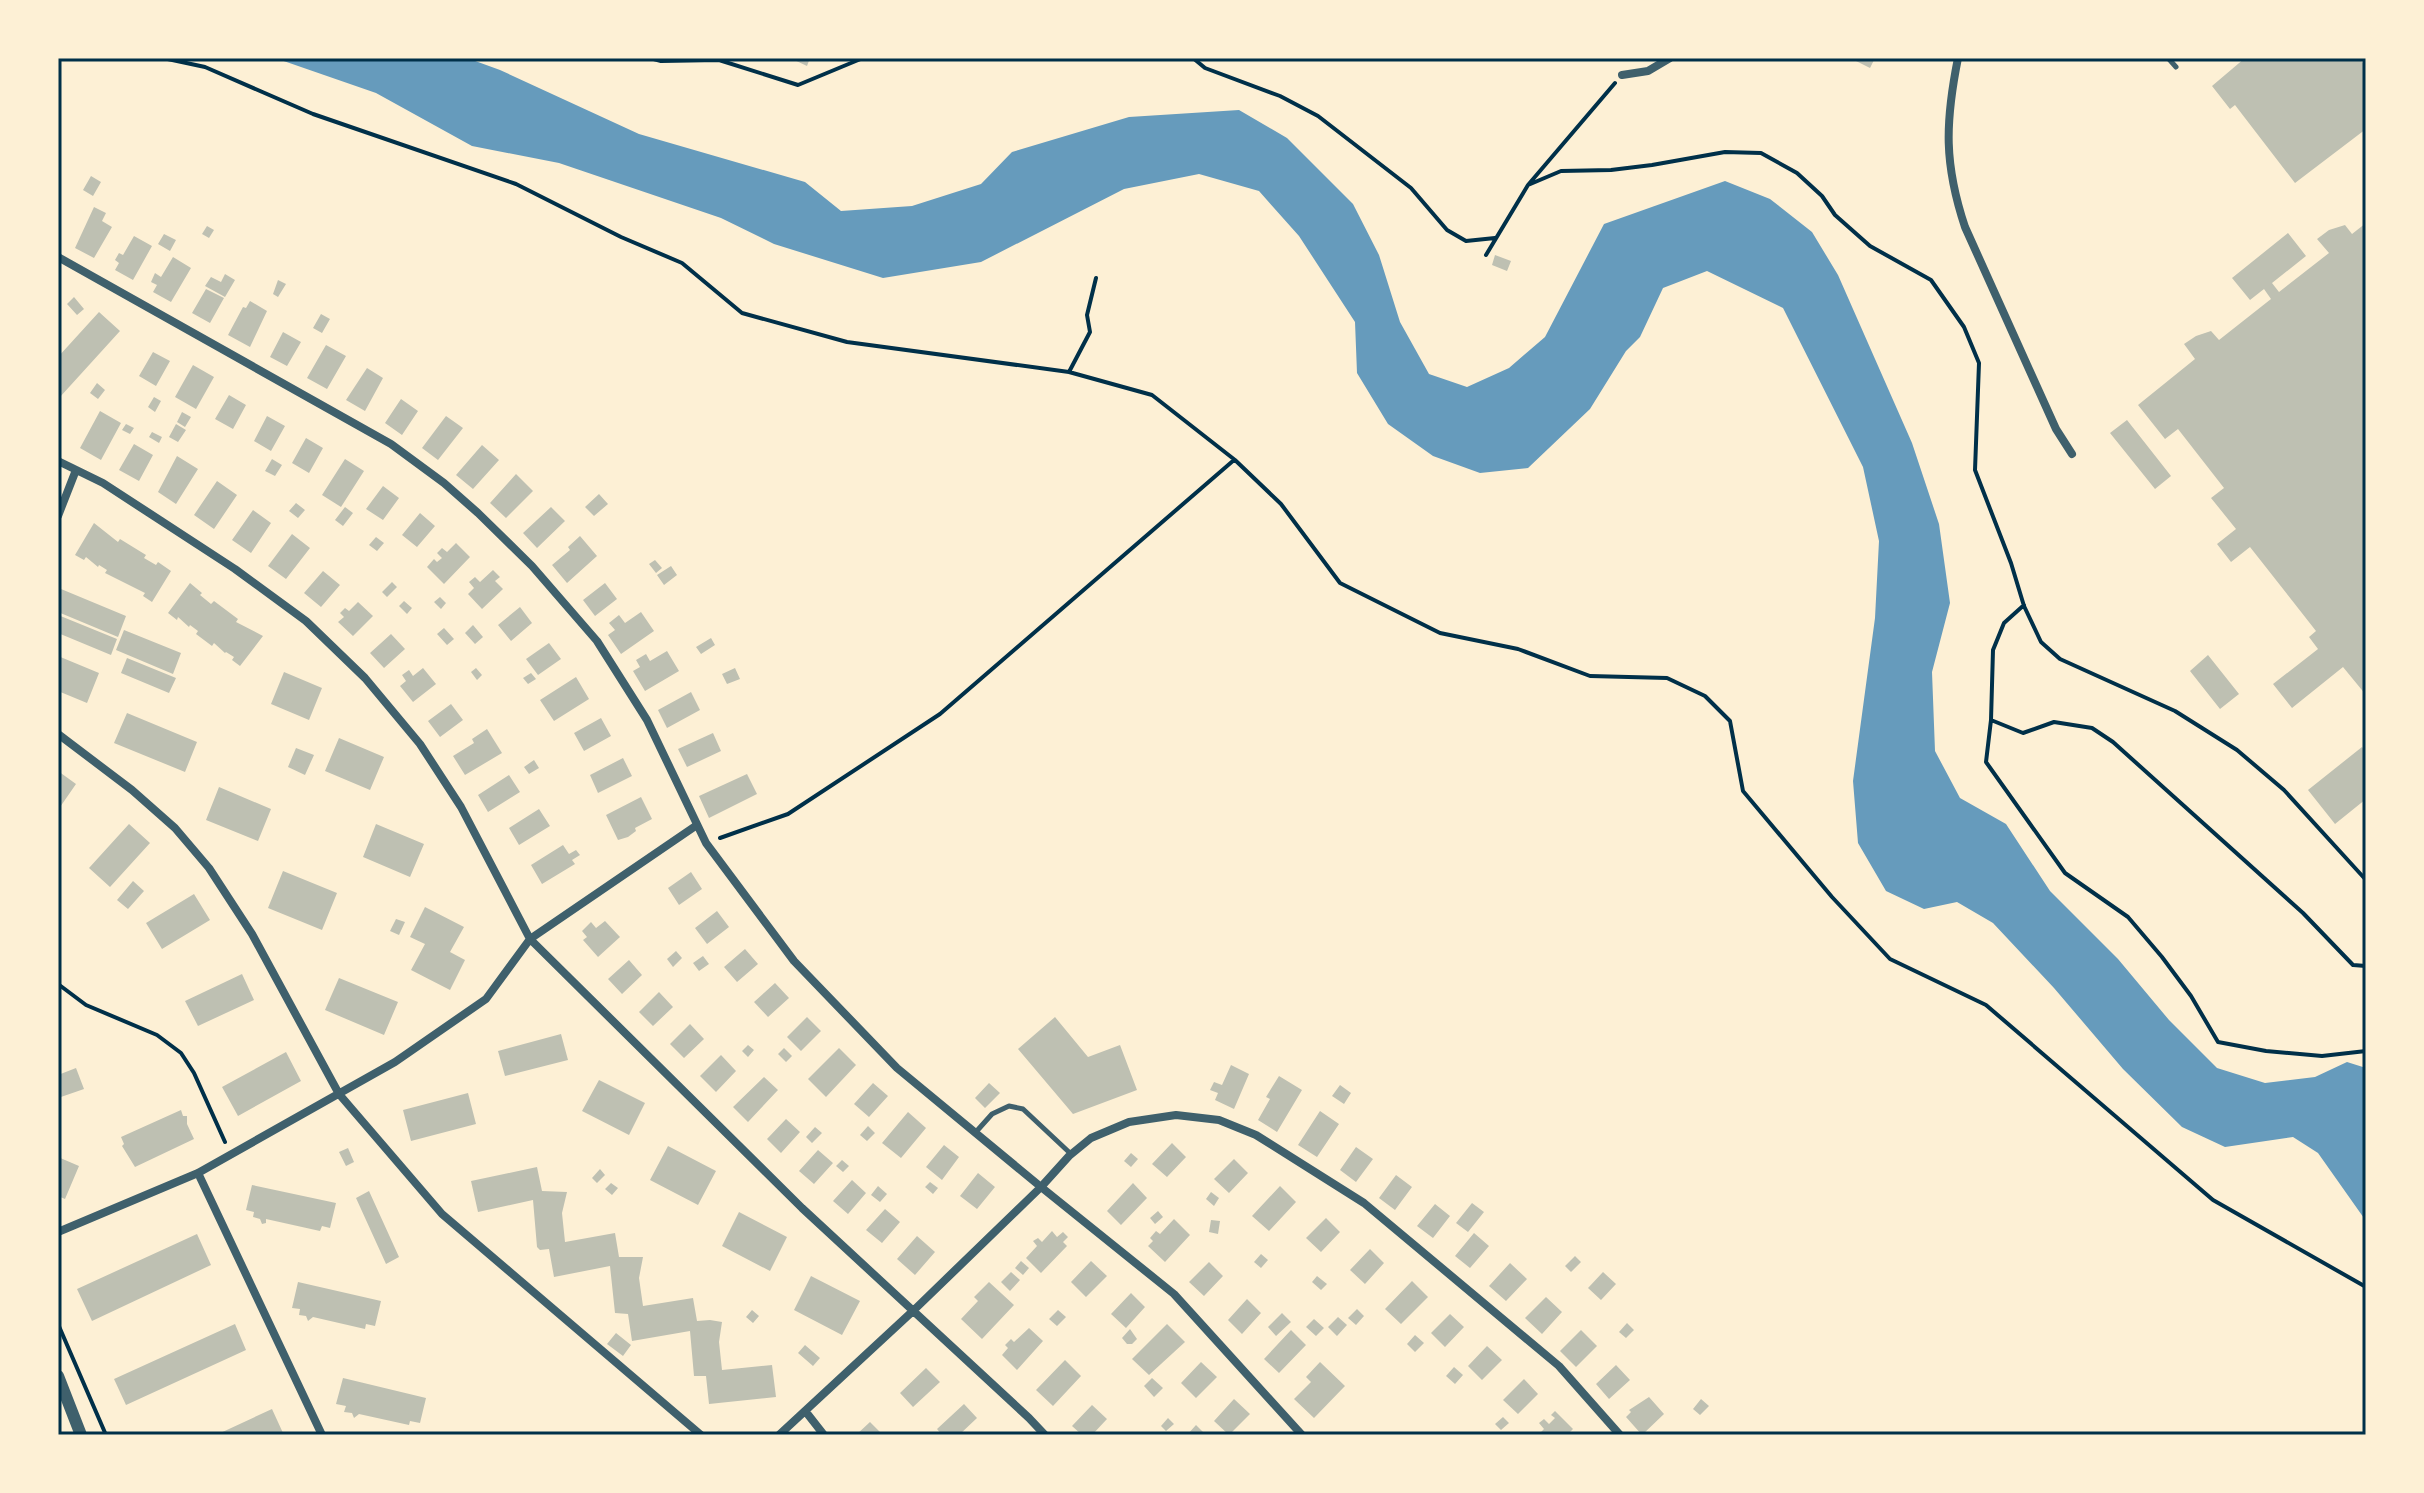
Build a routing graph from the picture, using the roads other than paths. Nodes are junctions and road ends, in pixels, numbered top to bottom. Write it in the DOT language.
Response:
graph roads {
  1 [pos="1670,58"];
  2 [pos="1958,58"];
  3 [pos="2168,58"];
  4 [pos="2176,67"];
  5 [pos="1622,75"];
  6 [pos="58,257"];
  7 [pos="2072,454"];
  8 [pos="58,461"];
  9 [pos="76,470"];
  10 [pos="58,516"];
  11 [pos="58,734"];
  12 [pos="697,825"];
  13 [pos="530,939"];
  14 [pos="339,1094"];
  15 [pos="975,1133"];
  16 [pos="1071,1154"];
  17 [pos="198,1173"];
  18 [pos="1041,1187"];
  19 [pos="58,1232"];
  20 [pos="914,1310"];
  21 [pos="58,1376"];
  22 [pos="806,1412"];
  23 [pos="81,1435"];
  24 [pos="322,1435"];
  25 [pos="701,1435"];
  26 [pos="779,1435"];
  27 [pos="824,1435"];
  28 [pos="1045,1435"];
  29 [pos="1302,1435"];
  30 [pos="1620,1435"];
  1 -- 5 [label="street"];
  2 -- 7 [label="street"];
  3 -- 4 [label="lane"];
  6 -- 12 [label="street"];
  8 -- 9 [label="street"];
  9 -- 10 [label="street"];
  9 -- 13 [label="street"];
  11 -- 14 [label="street"];
  12 -- 13 [label="street"];
  12 -- 15 [label="street"];
  13 -- 14 [label="street"];
  13 -- 20 [label="street"];
  14 -- 17 [label="street"];
  14 -- 25 [label="street"];
  15 -- 16 [label="lane"];
  15 -- 18 [label="street"];
  16 -- 18 [label="street"];
  16 -- 30 [label="street"];
  17 -- 19 [label="street"];
  17 -- 24 [label="street"];
  18 -- 20 [label="street"];
  18 -- 29 [label="street"];
  20 -- 22 [label="street"];
  20 -- 28 [label="street"];
  21 -- 23 [label="street"];
  22 -- 26 [label="street"];
  22 -- 27 [label="street"];
}
